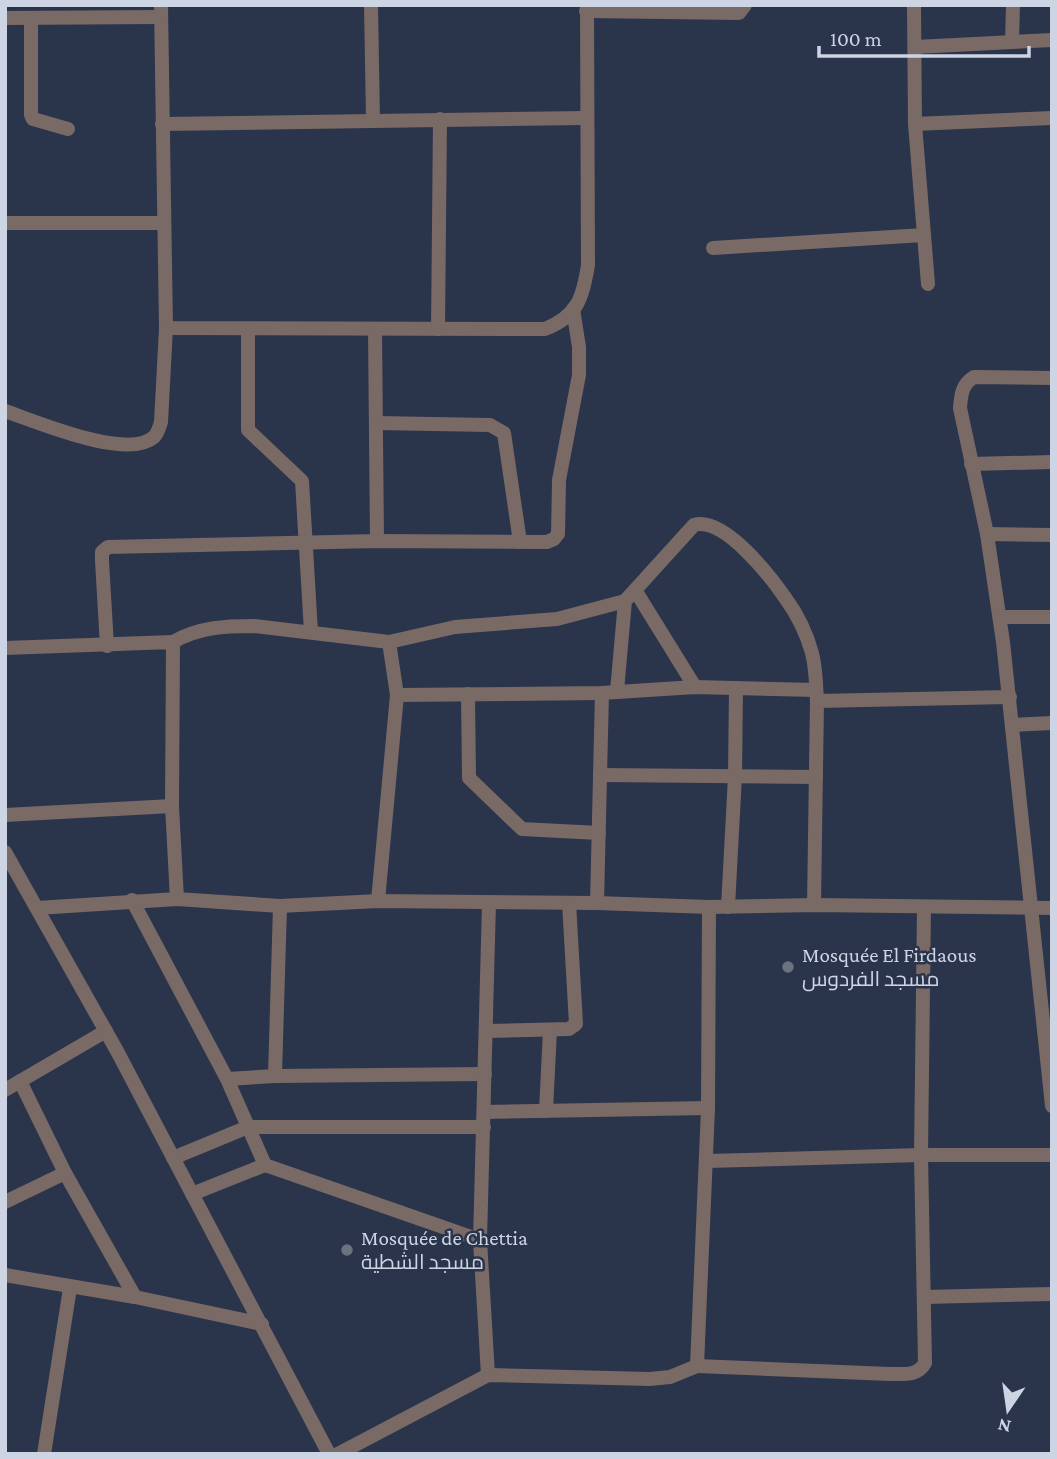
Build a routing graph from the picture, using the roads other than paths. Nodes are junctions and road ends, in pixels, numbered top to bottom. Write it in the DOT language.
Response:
graph roads {
  1 [pos="371,5"];
  2 [pos="745,5"];
  3 [pos="914,5"];
  4 [pos="1013,5"];
  5 [pos="586,8"];
  6 [pos="80,11"];
  7 [pos="161,11"];
  8 [pos="5,18"];
  9 [pos="31,18"];
  10 [pos="1052,40"];
  11 [pos="1012,42"];
  12 [pos="915,47"];
  13 [pos="586,118"];
  14 [pos="1052,118"];
  15 [pos="440,119"];
  16 [pos="373,120"];
  17 [pos="162,124"];
  18 [pos="915,124"];
  19 [pos="68,129"];
  20 [pos="164,222"];
  21 [pos="5,223"];
  22 [pos="924,235"];
  23 [pos="713,248"];
  24 [pos="928,284"];
  25 [pos="573,309"];
  26 [pos="166,328"];
  27 [pos="248,329"];
  28 [pos="375,329"];
  29 [pos="438,329"];
  30 [pos="1052,378"];
  31 [pos="5,411"];
  32 [pos="376,423"];
  33 [pos="1052,461"];
  34 [pos="971,464"];
  35 [pos="987,534"];
  36 [pos="1052,535"];
  37 [pos="377,541"];
  38 [pos="306,542"];
  39 [pos="520,542"];
  40 [pos="630,596"];
  41 [pos="1000,617"];
  42 [pos="1052,617"];
  43 [pos="311,632"];
  44 [pos="173,642"];
  45 [pos="389,642"];
  46 [pos="107,646"];
  47 [pos="5,648"];
  48 [pos="695,687"];
  49 [pos="736,688"];
  50 [pos="610,692"];
  51 [pos="468,694"];
  52 [pos="397,695"];
  53 [pos="816,695"];
  54 [pos="1010,697"];
  55 [pos="1052,723"];
  56 [pos="1013,724"];
  57 [pos="600,775"];
  58 [pos="735,776"];
  59 [pos="816,777"];
  60 [pos="172,806"];
  61 [pos="5,815"];
  62 [pos="599,833"];
  63 [pos="5,852"];
  64 [pos="10,872"];
  65 [pos="177,898"];
  66 [pos="132,900"];
  67 [pos="378,901"];
  68 [pos="489,903"];
  69 [pos="569,903"];
  70 [pos="597,903"];
  71 [pos="280,905"];
  72 [pos="814,905"];
  73 [pos="924,906"];
  74 [pos="709,907"];
  75 [pos="728,907"];
  76 [pos="37,908"];
  77 [pos="1032,908"];
  78 [pos="1052,908"];
  79 [pos="550,1030"];
  80 [pos="106,1031"];
  81 [pos="486,1031"];
  82 [pos="485,1074"];
  83 [pos="275,1076"];
  84 [pos="227,1079"];
  85 [pos="20,1081"];
  86 [pos="5,1090"];
  87 [pos="1052,1106"];
  88 [pos="708,1108"];
  89 [pos="546,1111"];
  90 [pos="484,1119"];
  91 [pos="248,1128"];
  92 [pos="921,1155"];
  93 [pos="1052,1155"];
  94 [pos="173,1157"];
  95 [pos="706,1161"];
  96 [pos="265,1166"];
  97 [pos="65,1173"];
  98 [pos="192,1194"];
  99 [pos="5,1202"];
  100 [pos="480,1240"];
  101 [pos="5,1275"];
  102 [pos="70,1287"];
  103 [pos="1052,1294"];
  104 [pos="135,1297"];
  105 [pos="924,1297"];
  106 [pos="262,1324"];
  107 [pos="697,1366"];
  108 [pos="488,1375"];
  109 [pos="44,1454"];
  110 [pos="329,1454"];
  111 [pos="338,1454"];
  1 -- 16 [label="street"];
  2 -- 5 [label="street"];
  3 -- 12 [label="street"];
  4 -- 11 [label="street"];
  5 -- 13 [label="street"];
  6 -- 7 [label="street"];
  6 -- 9 [label="street"];
  7 -- 17 [label="street"];
  8 -- 9 [label="street"];
  9 -- 19 [label="street"];
  10 -- 11 [label="street"];
  11 -- 12 [label="street"];
  12 -- 18 [label="street"];
  13 -- 15 [label="street"];
  13 -- 25 [label="street"];
  14 -- 18 [label="street"];
  15 -- 16 [label="street"];
  15 -- 29 [label="street"];
  16 -- 17 [label="street"];
  17 -- 20 [label="street"];
  18 -- 22 [label="street"];
  20 -- 21 [label="street"];
  20 -- 26 [label="street"];
  22 -- 23 [label="street"];
  22 -- 24 [label="street"];
  25 -- 29 [label="street"];
  25 -- 39 [label="street"];
  26 -- 27 [label="street"];
  26 -- 31 [label="street"];
  27 -- 28 [label="street"];
  27 -- 38 [label="street"];
  28 -- 29 [label="street"];
  28 -- 32 [label="street"];
  30 -- 34 [label="street"];
  32 -- 37 [label="street"];
  32 -- 39 [label="street"];
  33 -- 34 [label="street"];
  34 -- 35 [label="street"];
  35 -- 36 [label="street"];
  35 -- 41 [label="street"];
  37 -- 38 [label="street"];
  37 -- 39 [label="street"];
  38 -- 43 [label="street"];
  38 -- 46 [label="street"];
  40 -- 45 [label="street"];
  40 -- 48 [label="street"];
  40 -- 50 [label="street"];
  40 -- 53 [label="street"];
  41 -- 42 [label="street"];
  41 -- 54 [label="street"];
  43 -- 44 [label="street"];
  43 -- 45 [label="street"];
  44 -- 46 [label="street"];
  44 -- 60 [label="street"];
  45 -- 52 [label="street"];
  46 -- 47 [label="street"];
  48 -- 49 [label="street"];
  48 -- 50 [label="street"];
  49 -- 53 [label="street"];
  49 -- 58 [label="street"];
  50 -- 51 [label="street"];
  50 -- 57 [label="street"];
  51 -- 52 [label="street"];
  51 -- 62 [label="street"];
  52 -- 67 [label="street"];
  53 -- 54 [label="street"];
  53 -- 59 [label="street"];
  54 -- 56 [label="street"];
  55 -- 56 [label="street"];
  56 -- 77 [label="street"];
  57 -- 58 [label="street"];
  57 -- 62 [label="street"];
  58 -- 59 [label="street"];
  58 -- 75 [label="street"];
  59 -- 72 [label="street"];
  60 -- 61 [label="street"];
  60 -- 65 [label="street"];
  62 -- 70 [label="street"];
  63 -- 64 [label="street"];
  64 -- 76 [label="street"];
  65 -- 66 [label="street"];
  65 -- 71 [label="street"];
  66 -- 76 [label="street"];
  66 -- 84 [label="street"];
  67 -- 68 [label="street"];
  67 -- 71 [label="street"];
  68 -- 69 [label="street"];
  68 -- 81 [label="street"];
  69 -- 70 [label="street"];
  69 -- 79 [label="street"];
  70 -- 74 [label="street"];
  71 -- 83 [label="street"];
  72 -- 73 [label="street"];
  72 -- 75 [label="street"];
  73 -- 77 [label="street"];
  73 -- 92 [label="street"];
  74 -- 75 [label="street"];
  74 -- 88 [label="street"];
  76 -- 80 [label="street"];
  77 -- 78 [label="street"];
  77 -- 87 [label="street"];
  79 -- 81 [label="street"];
  79 -- 89 [label="street"];
  80 -- 85 [label="street"];
  80 -- 94 [label="street"];
  81 -- 82 [label="street"];
  82 -- 83 [label="street"];
  82 -- 90 [label="street"];
  83 -- 84 [label="street"];
  84 -- 91 [label="street"];
  85 -- 86 [label="street"];
  85 -- 97 [label="street"];
  88 -- 89 [label="street"];
  88 -- 95 [label="street"];
  89 -- 90 [label="street"];
  90 -- 91 [label="street"];
  90 -- 100 [label="street"];
  91 -- 94 [label="street"];
  91 -- 96 [label="street"];
  92 -- 93 [label="street"];
  92 -- 95 [label="street"];
  92 -- 105 [label="street"];
  94 -- 98 [label="street"];
  95 -- 107 [label="street"];
  96 -- 98 [label="street"];
  96 -- 100 [label="street"];
  97 -- 99 [label="street"];
  97 -- 104 [label="street"];
  98 -- 106 [label="street"];
  100 -- 108 [label="street"];
  101 -- 102 [label="street"];
  102 -- 104 [label="street"];
  102 -- 109 [label="street"];
  103 -- 105 [label="street"];
  104 -- 106 [label="street"];
  105 -- 107 [label="street"];
  106 -- 110 [label="street"];
  107 -- 108 [label="street"];
  108 -- 111 [label="street"];
}
